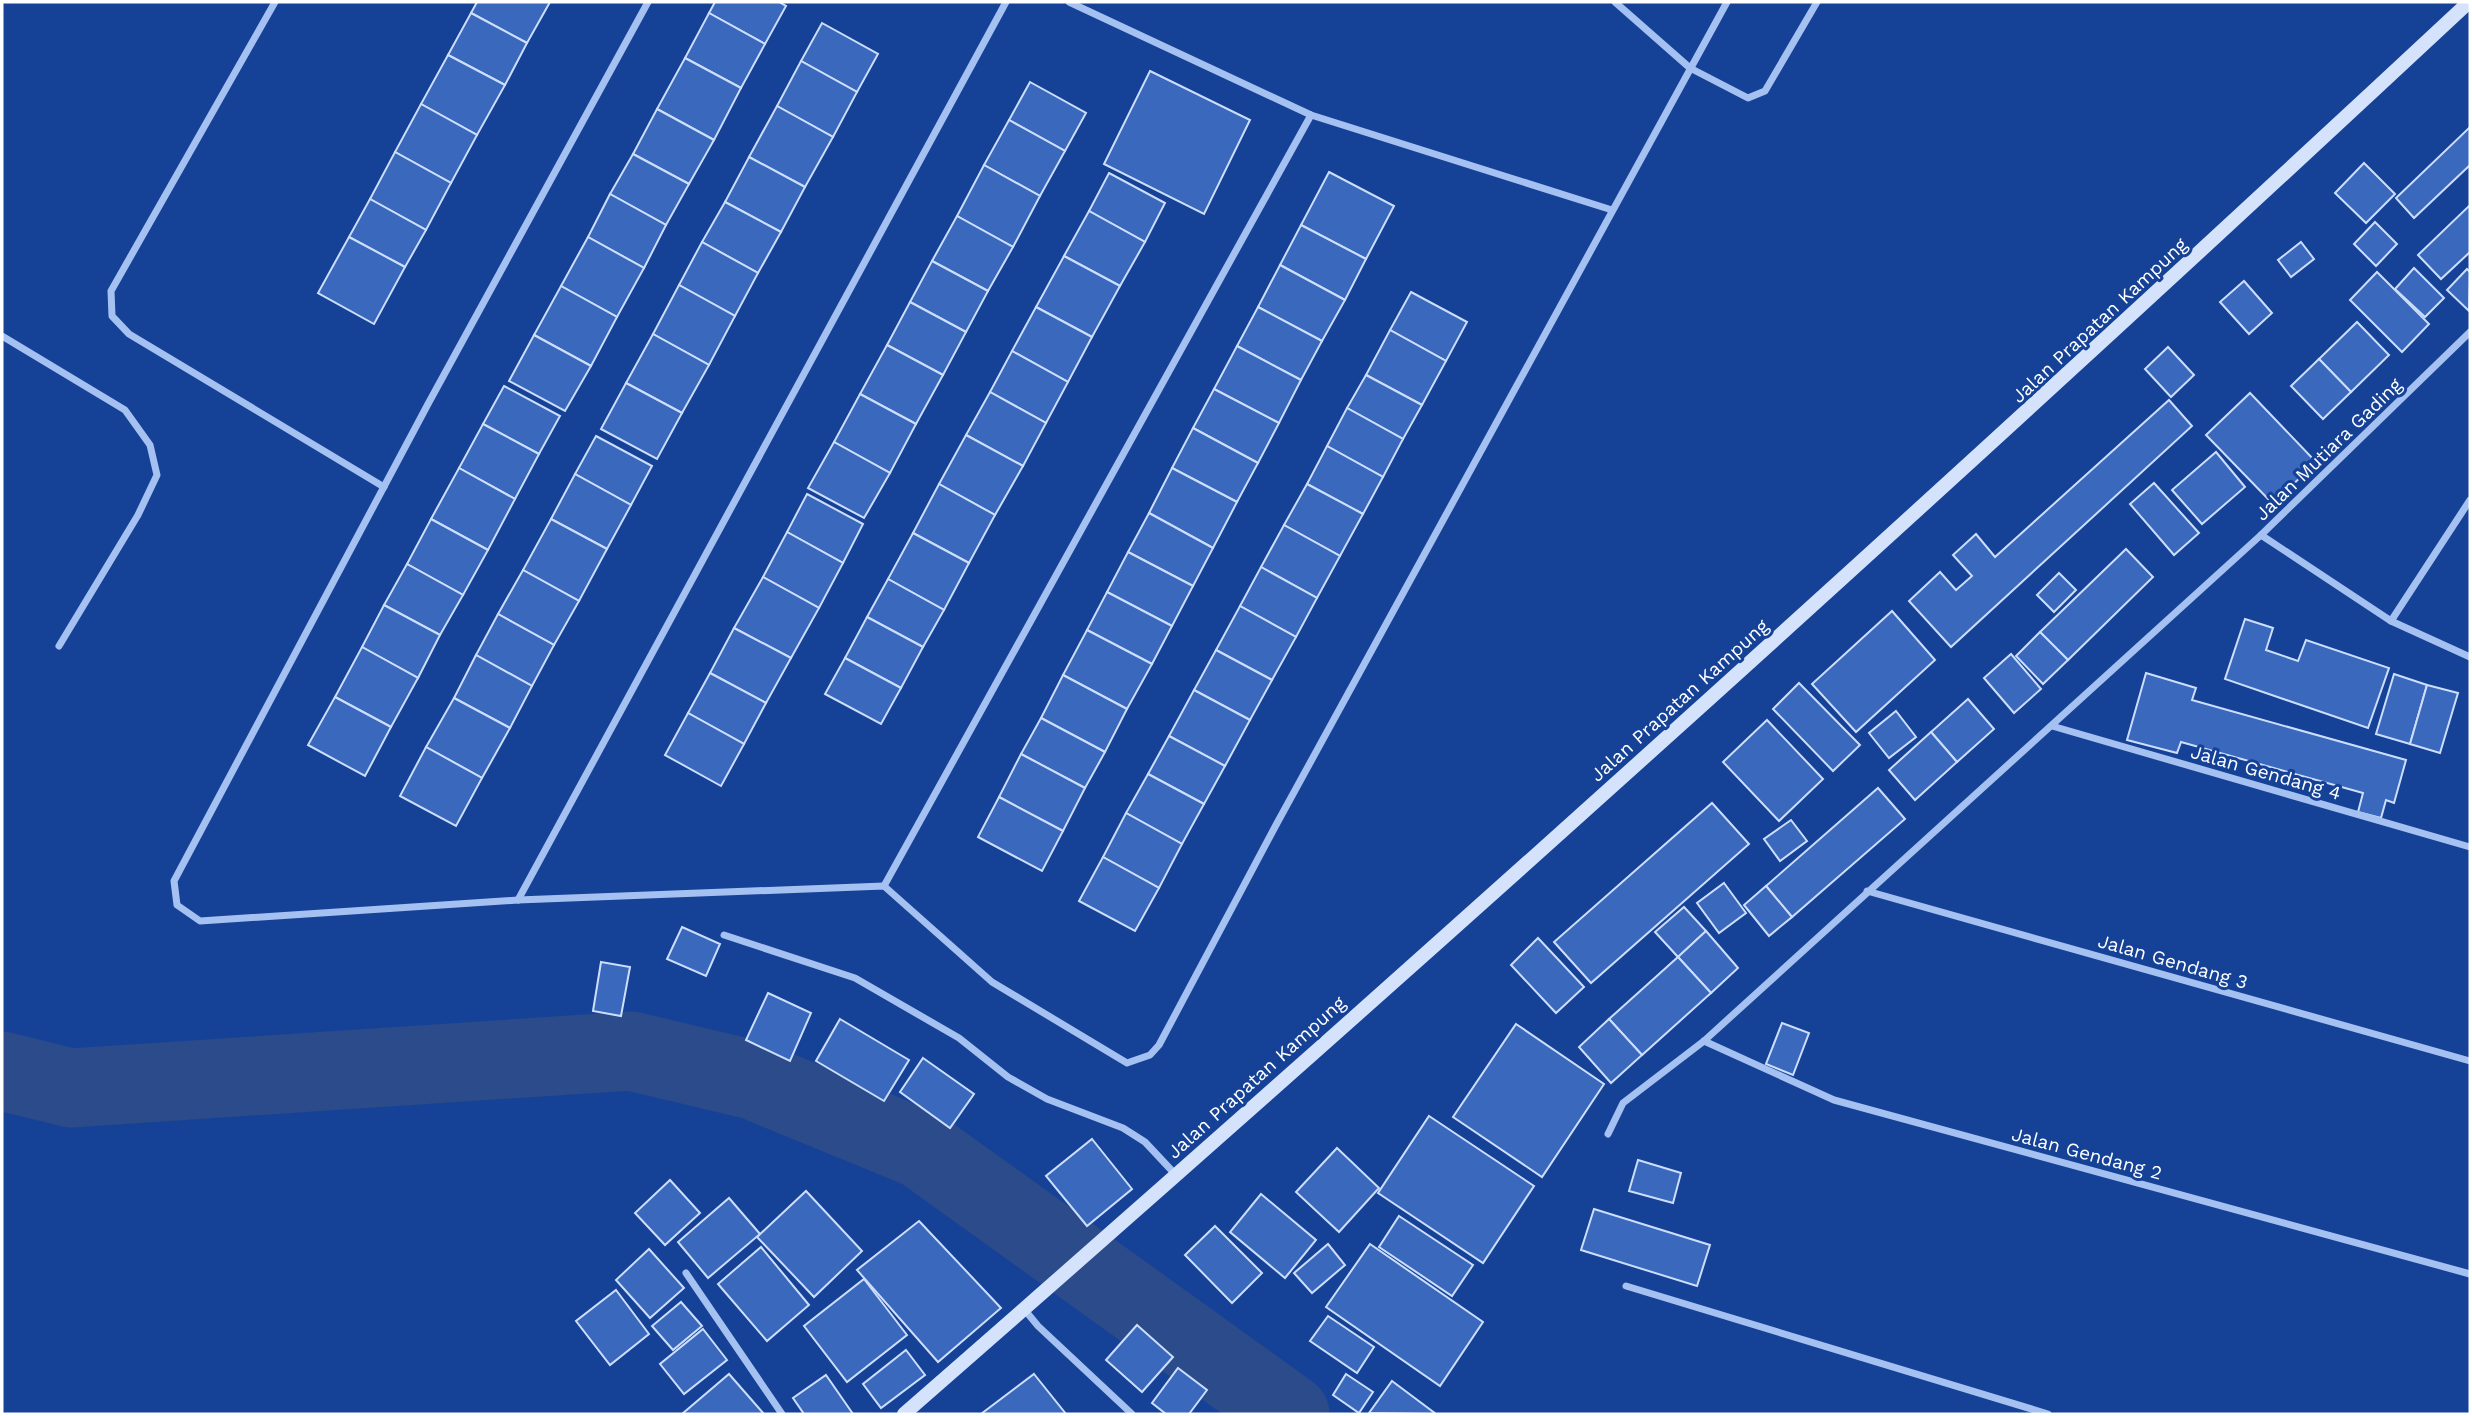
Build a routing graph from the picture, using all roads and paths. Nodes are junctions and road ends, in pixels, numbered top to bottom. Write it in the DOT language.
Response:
graph roads {
  1 [pos="275,2"];
  2 [pos="648,2"];
  3 [pos="1006,2"];
  4 [pos="1069,2"];
  5 [pos="1615,2"];
  6 [pos="1727,2"];
  7 [pos="1816,2"];
  8 [pos="2469,2"];
  9 [pos="1690,68"];
  10 [pos="1311,115"];
  11 [pos="1612,210"];
  12 [pos="2470,332"];
  13 [pos="2,336"];
  14 [pos="384,487"];
  15 [pos="2470,500"];
  16 [pos="2261,535"];
  17 [pos="2391,621"];
  18 [pos="59,646"];
  19 [pos="2470,657"];
  20 [pos="2052,726"];
  21 [pos="2470,848"];
  22 [pos="884,886"];
  23 [pos="1867,891"];
  24 [pos="519,900"];
  25 [pos="724,935"];
  26 [pos="1704,1041"];
  27 [pos="2470,1061"];
  28 [pos="1608,1134"];
  29 [pos="1175,1174"];
  30 [pos="686,1273"];
  31 [pos="2470,1274"];
  32 [pos="1626,1286"];
  33 [pos="1027,1307"];
  34 [pos="782,1414"];
  35 [pos="904,1414"];
  36 [pos="1132,1414"];
  37 [pos="2048,1414"];
  1 -- 14 [label="street"];
  2 -- 14 [label="street"];
  3 -- 24 [label="street"];
  4 -- 10 [label="street"];
  5 -- 9 [label="street"];
  6 -- 9 [label="street"];
  7 -- 9 [label="street"];
  8 -- 29 [label="street, Jalan Prapatan Kampung"];
  9 -- 11 [label="street"];
  10 -- 11 [label="street"];
  10 -- 22 [label="street"];
  11 -- 22 [label="street"];
  12 -- 16 [label="street, Jalan Mutiara Gading"];
  13 -- 18 [label="street"];
  14 -- 24 [label="street"];
  15 -- 17 [label="street"];
  16 -- 17 [label="street, Jalan Mutiara Gading"];
  16 -- 20 [label="street"];
  17 -- 19 [label="street, Jalan Mutiara Gading"];
  20 -- 21 [label="street, Jalan Gendang 4"];
  20 -- 23 [label="street"];
  22 -- 24 [label="street"];
  23 -- 26 [label="street"];
  23 -- 27 [label="street, Jalan Gendang 3"];
  25 -- 29 [label="street"];
  26 -- 28 [label="street"];
  26 -- 31 [label="street, Jalan Gendang 2"];
  29 -- 33 [label="street, Jalan Prapatan Kampung"];
  30 -- 34 [label="street"];
  32 -- 37 [label="street"];
  33 -- 35 [label="street, Jalan Prapatan Kampung"];
  33 -- 36 [label="street"];
}
